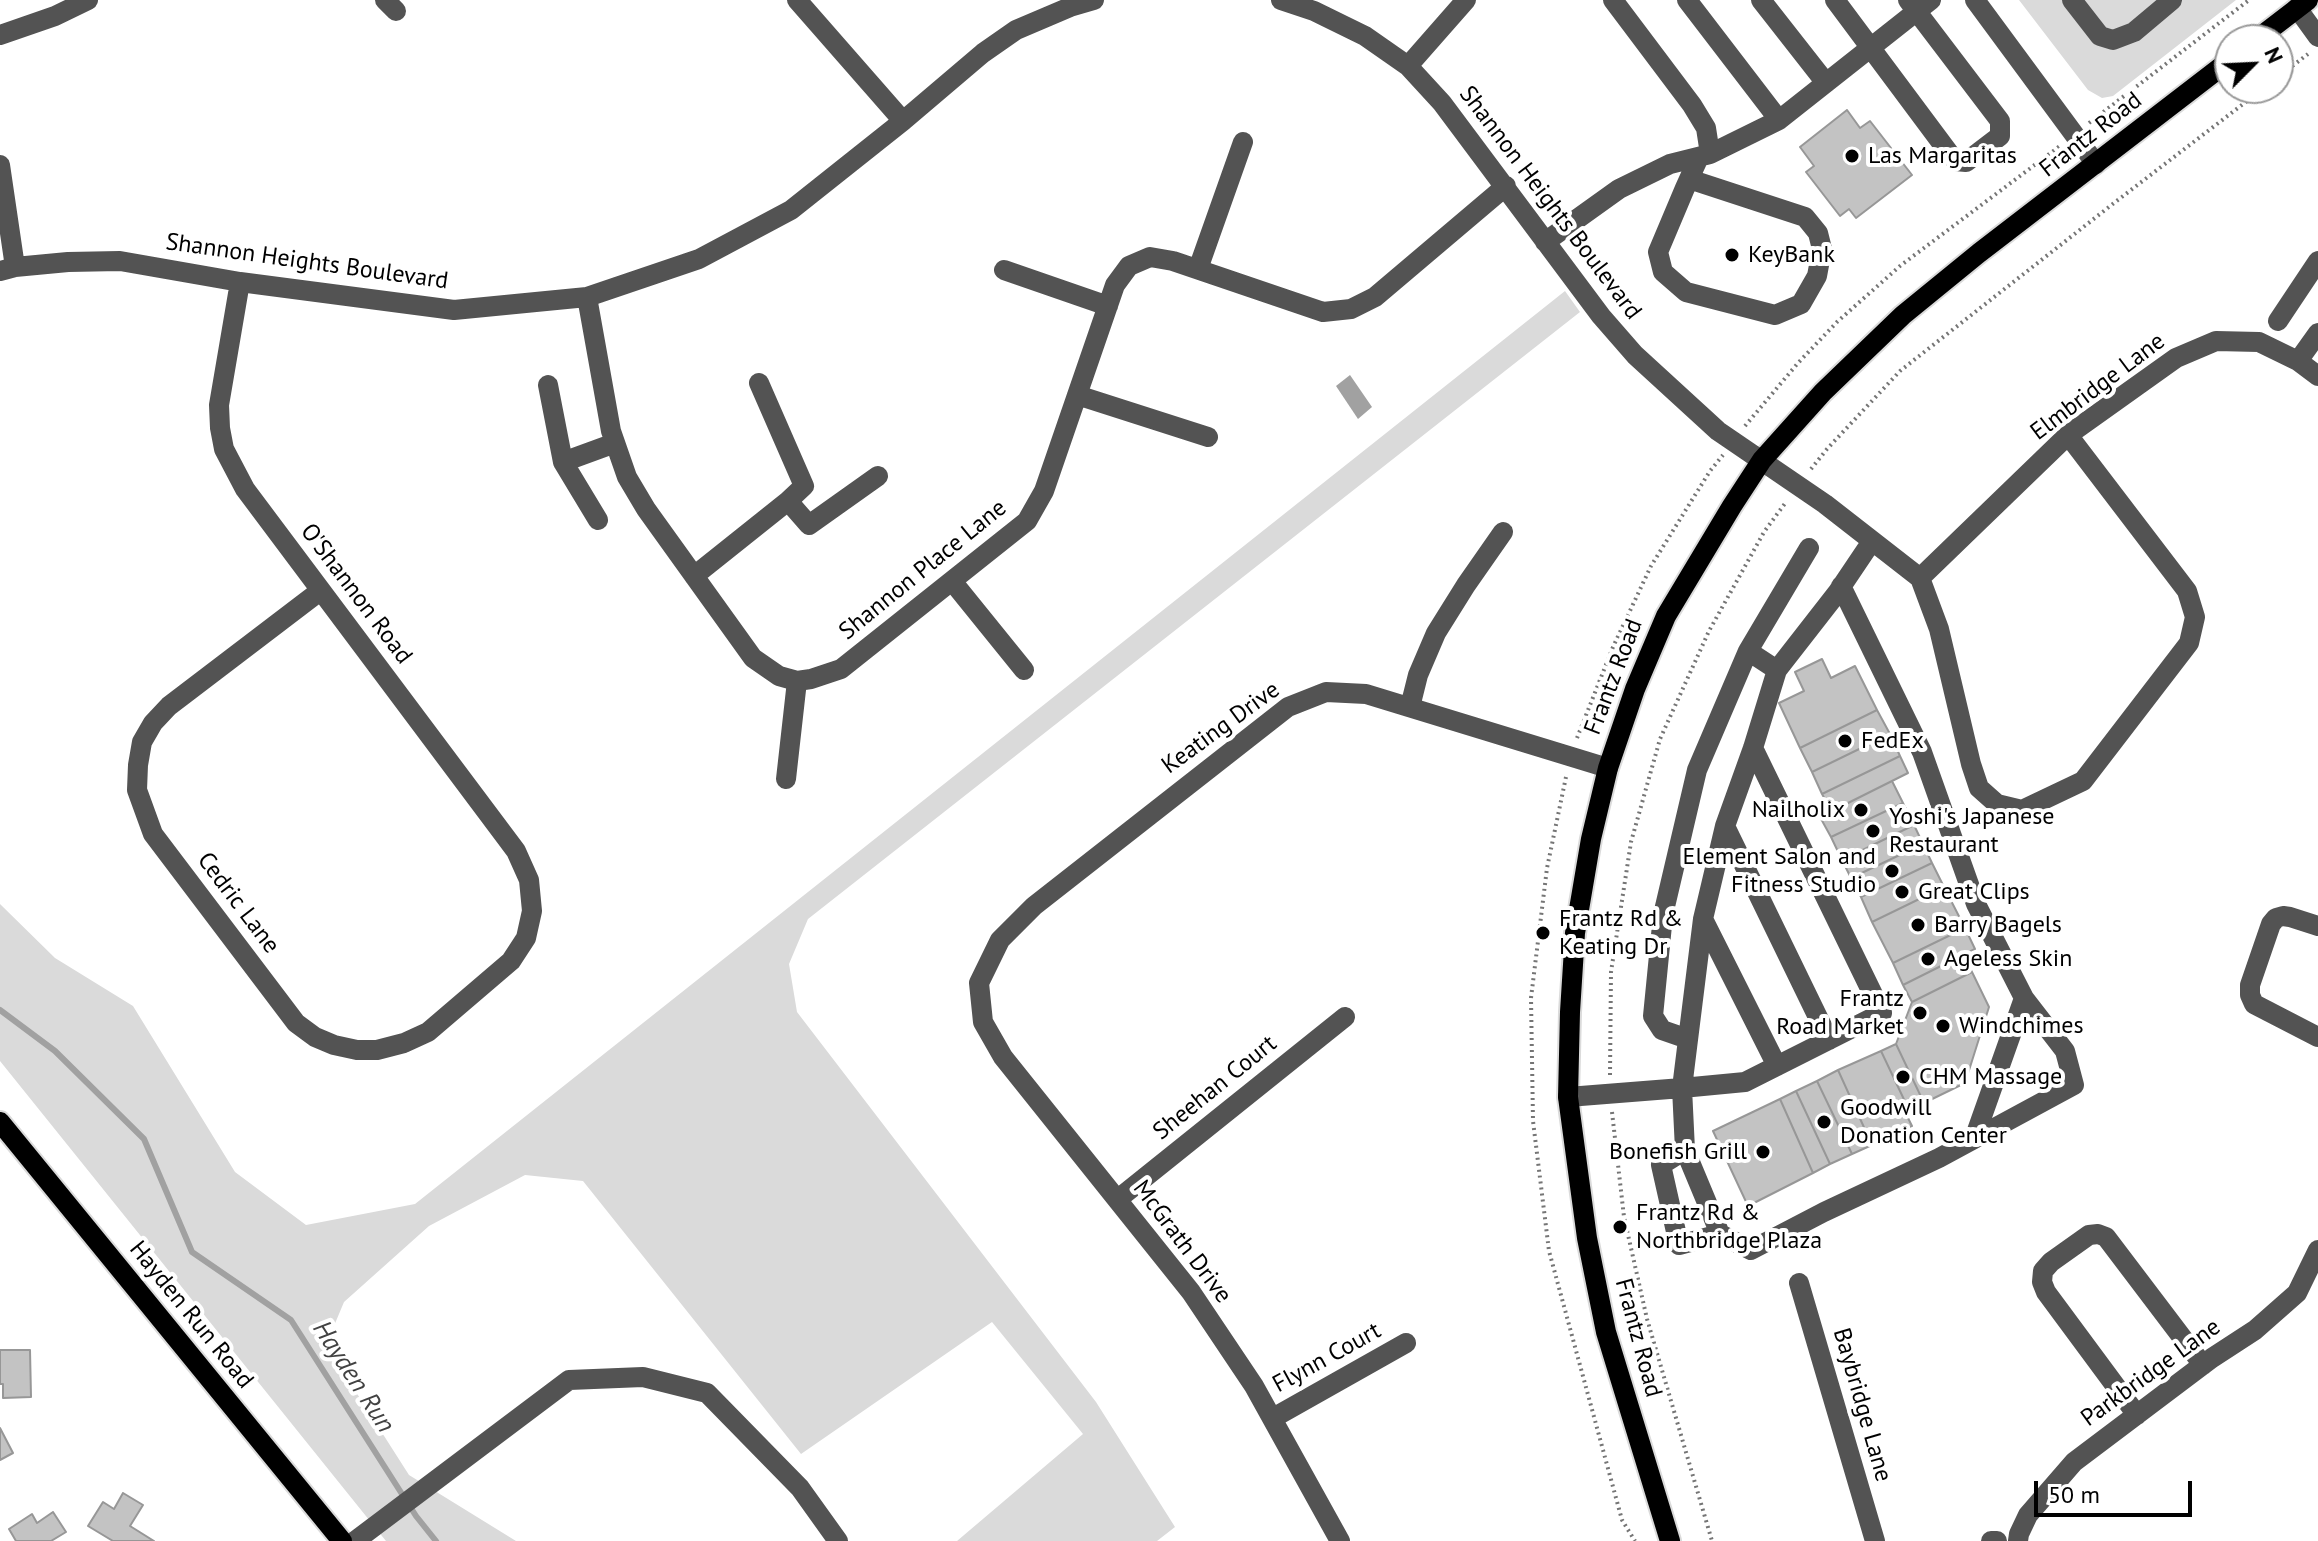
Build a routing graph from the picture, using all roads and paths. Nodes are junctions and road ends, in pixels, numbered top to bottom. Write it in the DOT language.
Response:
graph roads {
  1 [pos="88,0"];
  2 [pos="797,0"];
  3 [pos="1094,0"];
  4 [pos="1281,0"];
  5 [pos="1466,0"];
  6 [pos="1613,0"];
  7 [pos="1687,0"];
  8 [pos="1761,0"];
  9 [pos="1835,0"];
  10 [pos="1975,0"];
  11 [pos="2072,0"];
  12 [pos="2172,0"];
  13 [pos="1919,4"];
  14 [pos="2302,4"];
  15 [pos="2276,24"];
  16 [pos="0,35"];
  17 [pos="2314,45"];
  18 [pos="1871,47"];
  19 [pos="2294,63"];
  20 [pos="1408,66"];
  21 [pos="2214,72"];
  22 [pos="1826,83"];
  23 [pos="2243,104"];
  24 [pos="1779,120"];
  25 [pos="903,121"];
  26 [pos="1243,142"];
  27 [pos="1705,156"];
  28 [pos="2096,164"];
  29 [pos="0,165"];
  30 [pos="1689,179"];
  31 [pos="1506,186"];
  32 [pos="1545,242"];
  33 [pos="2318,261"];
  34 [pos="7,269"];
  35 [pos="1198,269"];
  36 [pos="1004,270"];
  37 [pos="240,282"];
  38 [pos="587,297"];
  39 [pos="1108,306"];
  40 [pos="2278,321"];
  41 [pos="2318,333"];
  42 [pos="2298,361"];
  43 [pos="2318,376"];
  44 [pos="759,383"];
  45 [pos="548,385"];
  46 [pos="1077,395"];
  47 [pos="2068,435"];
  48 [pos="1208,437"];
  49 [pos="615,443"];
  50 [pos="1762,460"];
  51 [pos="563,462"];
  52 [pos="878,476"];
  53 [pos="1798,486"];
  54 [pos="788,501"];
  55 [pos="598,520"];
  56 [pos="1503,532"];
  57 [pos="1872,541"];
  58 [pos="1809,548"];
  59 [pos="694,576"];
  60 [pos="1920,578"];
  61 [pos="952,581"];
  62 [pos="1841,586"];
  63 [pos="320,591"];
  64 [pos="1748,651"];
  65 [pos="1024,670"];
  66 [pos="1777,670"];
  67 [pos="797,681"];
  68 [pos="1410,707"];
  69 [pos="1753,748"];
  70 [pos="1608,768"];
  71 [pos="786,779"];
  72 [pos="1725,826"];
  73 [pos="532,911"];
  74 [pos="1703,919"];
  75 [pos="2318,926"];
  76 [pos="979,983"];
  77 [pos="2024,998"];
  78 [pos="1345,1017"];
  79 [pos="2318,1037"];
  80 [pos="1688,1039"];
  81 [pos="1829,1040"];
  82 [pos="1777,1066"];
  83 [pos="1682,1088"];
  84 [pos="1610,1095"];
  85 [pos="1568,1097"];
  86 [pos="0,1122"];
  87 [pos="1974,1139"];
  88 [pos="1685,1150"];
  89 [pos="1118,1199"];
  90 [pos="1720,1234"];
  91 [pos="2318,1250"];
  92 [pos="1799,1283"];
  93 [pos="1406,1343"];
  94 [pos="2203,1365"];
  95 [pos="2137,1415"];
  96 [pos="1273,1418"];
  97 [pos="1666,1540"];
  98 [pos="342,1541"];
  99 [pos="355,1541"];
  100 [pos="838,1541"];
  101 [pos="1340,1541"];
  102 [pos="1712,1541"];
  103 [pos="1875,1541"];
  104 [pos="2018,1541"];
  1 -- 16 [label="street"];
  2 -- 25 [label="street"];
  3 -- 25 [label="street, Shannon Heights Boulevard"];
  4 -- 20 [label="street, Shannon Heights Boulevard"];
  5 -- 20 [label="street"];
  6 -- 27 [label="street"];
  7 -- 24 [label="street"];
  8 -- 22 [label="street"];
  9 -- 18 [label="street"];
  10 -- 28 [label="street"];
  11 -- 12 [label="street"];
  13 -- 18 [label="street"];
  13 -- 18 [label="street"];
  14 -- 15 [label="main road"];
  14 -- 17 [label="street"];
  17 -- 19 [label="path"];
  18 -- 22 [label="street"];
  20 -- 31 [label="street, Shannon Heights Boulevard"];
  21 -- 28 [label="main road, Frantz Road"];
  22 -- 24 [label="street"];
  23 -- 53 [label="path"];
  24 -- 27 [label="street"];
  25 -- 38 [label="street, Shannon Heights Boulevard"];
  26 -- 35 [label="street"];
  27 -- 30 [label="street"];
  27 -- 32 [label="street"];
  28 -- 50 [label="main road, Frantz Road"];
  29 -- 34 [label="street"];
  30 -- 30 [label="street"];
  31 -- 32 [label="street, Shannon Heights Boulevard"];
  31 -- 35 [label="street, Shannon Place Lane"];
  32 -- 50 [label="street, Shannon Heights Boulevard"];
  33 -- 40 [label="street"];
  34 -- 37 [label="street, Shannon Heights Boulevard"];
  35 -- 39 [label="street, Shannon Place Lane"];
  36 -- 39 [label="street"];
  37 -- 38 [label="street, Shannon Heights Boulevard"];
  37 -- 63 [label="street, O'Shannon Road"];
  38 -- 49 [label="street"];
  39 -- 46 [label="street, Shannon Place Lane"];
  41 -- 42 [label="street"];
  42 -- 43 [label="street, Elmbridge Lane"];
  42 -- 47 [label="street, Elmbridge Lane"];
  44 -- 54 [label="street"];
  45 -- 51 [label="street"];
  46 -- 48 [label="street"];
  46 -- 61 [label="street, Shannon Place Lane"];
  47 -- 60 [label="street, Elmbridge Lane"];
  47 -- 60 [label="street"];
  49 -- 51 [label="street"];
  49 -- 59 [label="street"];
  50 -- 53 [label="street"];
  50 -- 70 [label="main road, Frantz Road"];
  51 -- 55 [label="street"];
  52 -- 54 [label="street"];
  53 -- 57 [label="street"];
  53 -- 84 [label="path"];
  54 -- 59 [label="street"];
  56 -- 68 [label="street"];
  57 -- 60 [label="street"];
  57 -- 62 [label="street"];
  58 -- 64 [label="street"];
  59 -- 67 [label="street"];
  61 -- 65 [label="street"];
  61 -- 67 [label="street, Shannon Place Lane"];
  62 -- 66 [label="street"];
  62 -- 77 [label="street"];
  63 -- 73 [label="street, O'Shannon Road"];
  63 -- 73 [label="street, Cedric Lane"];
  64 -- 66 [label="street"];
  64 -- 80 [label="street"];
  66 -- 69 [label="street"];
  67 -- 71 [label="street"];
  68 -- 70 [label="street, Keating Drive"];
  68 -- 76 [label="street, Keating Drive"];
  69 -- 72 [label="street"];
  69 -- 81 [label="street"];
  70 -- 85 [label="main road, Frantz Road"];
  72 -- 74 [label="street"];
  72 -- 81 [label="street"];
  74 -- 80 [label="street"];
  74 -- 82 [label="street"];
  75 -- 79 [label="street"];
  76 -- 89 [label="street, McGrath Drive"];
  77 -- 87 [label="street"];
  77 -- 87 [label="street"];
  78 -- 89 [label="street, Sheehan Court"];
  80 -- 83 [label="street"];
  81 -- 82 [label="street"];
  82 -- 83 [label="street"];
  83 -- 84 [label="street"];
  83 -- 88 [label="street"];
  84 -- 85 [label="street"];
  84 -- 102 [label="path"];
  85 -- 97 [label="main road, Frantz Road"];
  86 -- 98 [label="main road, Hayden Run Road"];
  87 -- 90 [label="street"];
  88 -- 90 [label="street"];
  88 -- 90 [label="street"];
  89 -- 96 [label="street, McGrath Drive"];
  91 -- 94 [label="street, Parkbridge Lane"];
  92 -- 103 [label="street, Baybridge Lane"];
  93 -- 96 [label="street, Flynn Court"];
  94 -- 95 [label="street, Parkbridge Lane"];
  94 -- 95 [label="street"];
  95 -- 104 [label="street, Parkbridge Lane"];
  96 -- 101 [label="street, McGrath Drive"];
  99 -- 100 [label="street"];
}
